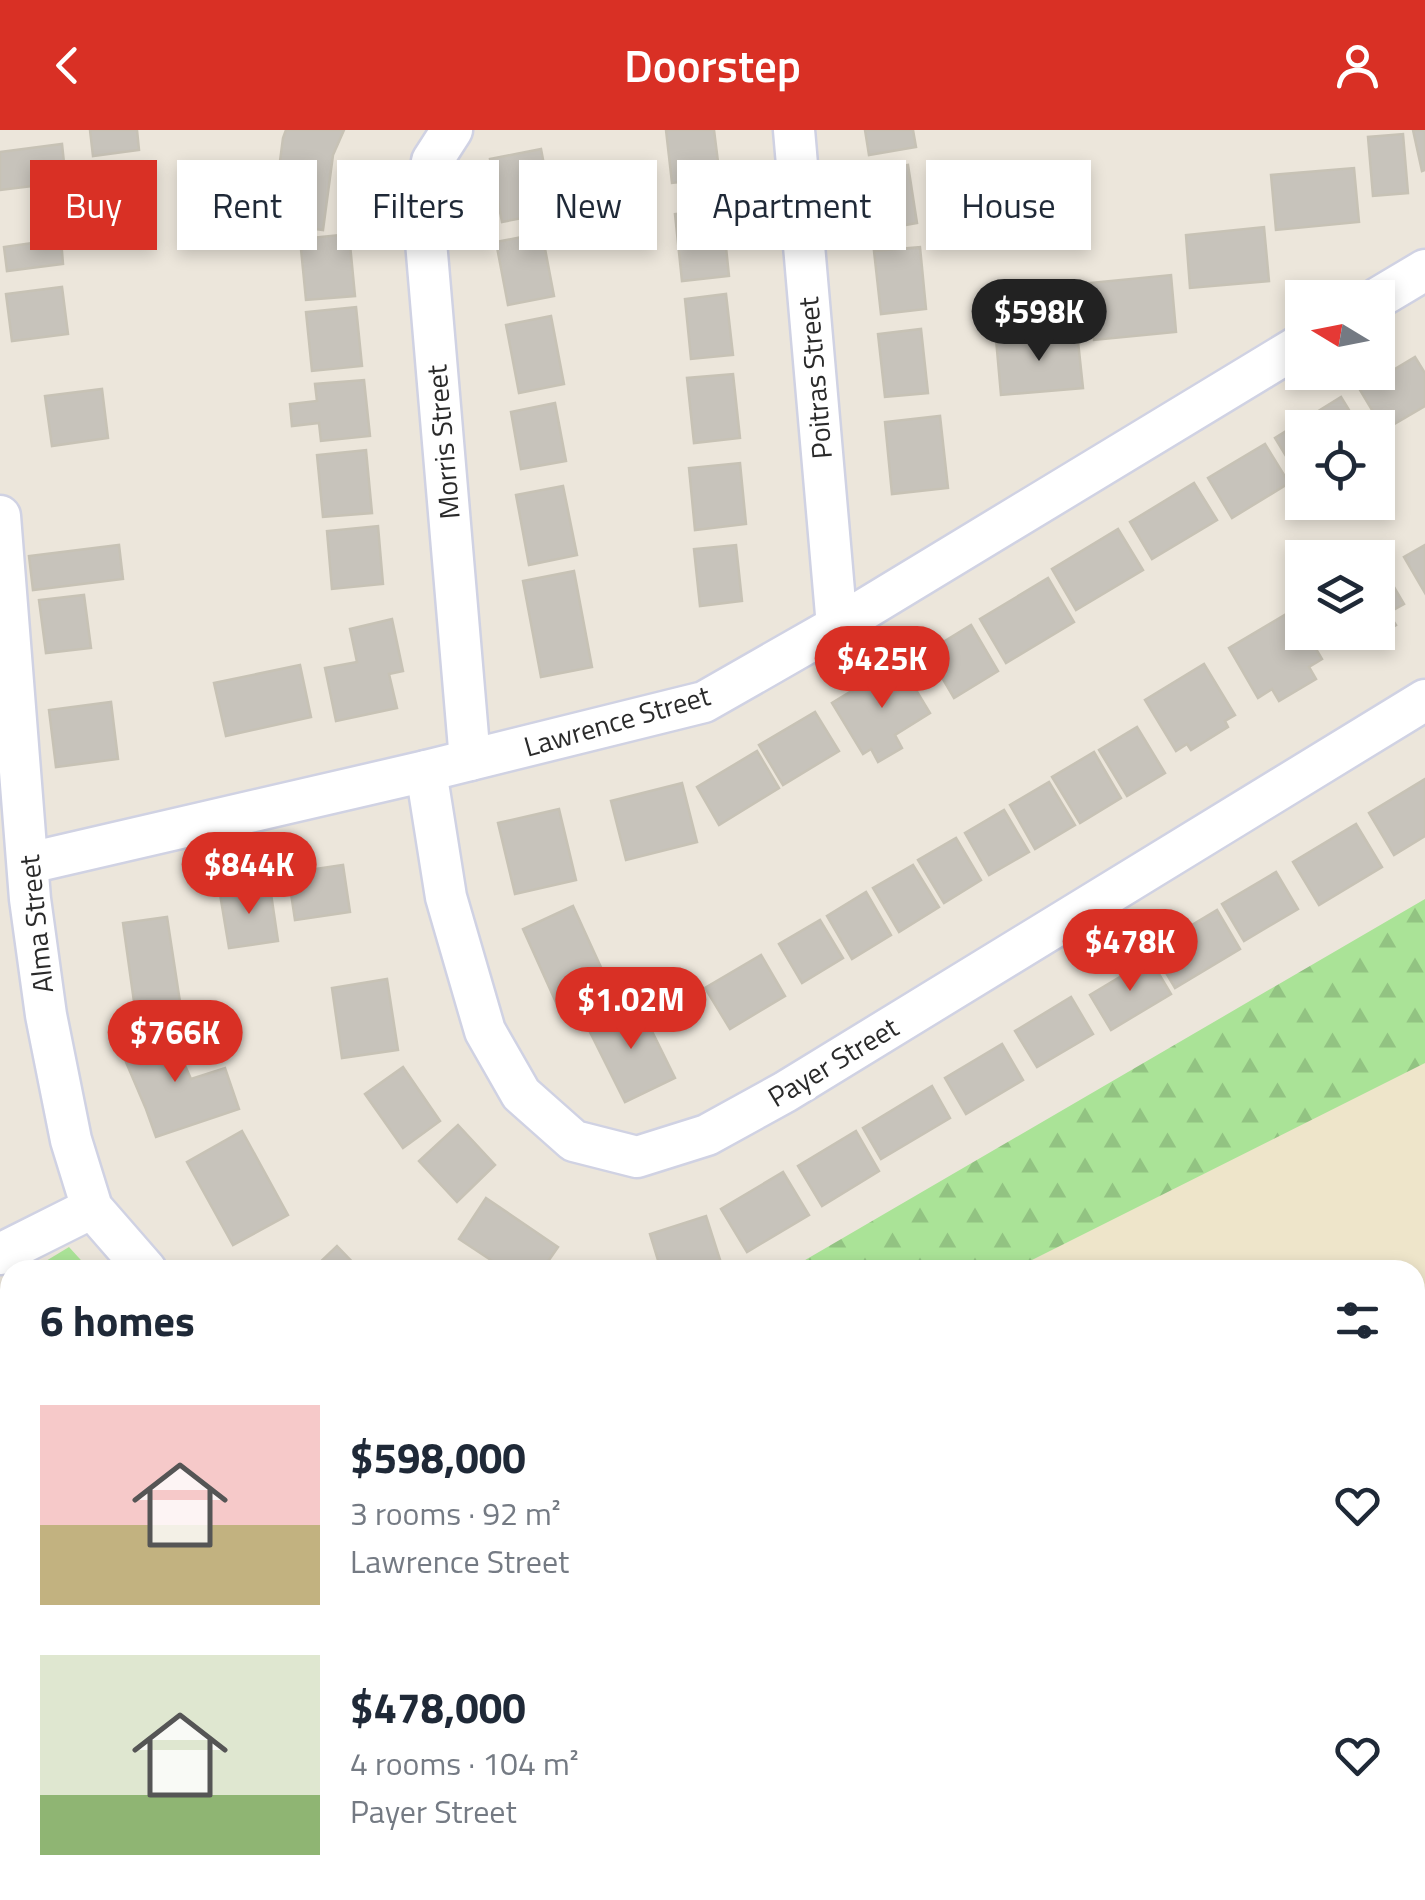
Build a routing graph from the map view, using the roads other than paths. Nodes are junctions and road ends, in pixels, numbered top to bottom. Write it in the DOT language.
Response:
graph roads {
  1 [pos="452,130"];
  2 [pos="794,130"];
  3 [pos="1425,270"];
  4 [pos="1395,288"];
  5 [pos="1285,354"];
  6 [pos="0,516"];
  7 [pos="837,626"];
  8 [pos="1425,700"];
  9 [pos="470,760"];
  10 [pos="426,771"];
  11 [pos="20,889"];
  12 [pos="92,1208"];
  13 [pos="0,1254"];
  14 [pos="137,1260"];
  1 -- 9 [label="street, Morris Street"];
  2 -- 7 [label="street, Poitras Street"];
  3 -- 4 [label="street"];
  5 -- 7 [label="street, Lawrence Street"];
  6 -- 11 [label="street, Alma Street"];
  7 -- 9 [label="street, Lawrence Street"];
  8 -- 10 [label="street, Payer Street"];
  9 -- 10 [label="street, Lawrence Street"];
  10 -- 11 [label="street, Lawrence Street"];
  11 -- 12 [label="street, Alma Street"];
  12 -- 13 [label="street"];
  12 -- 14 [label="street"];
}
